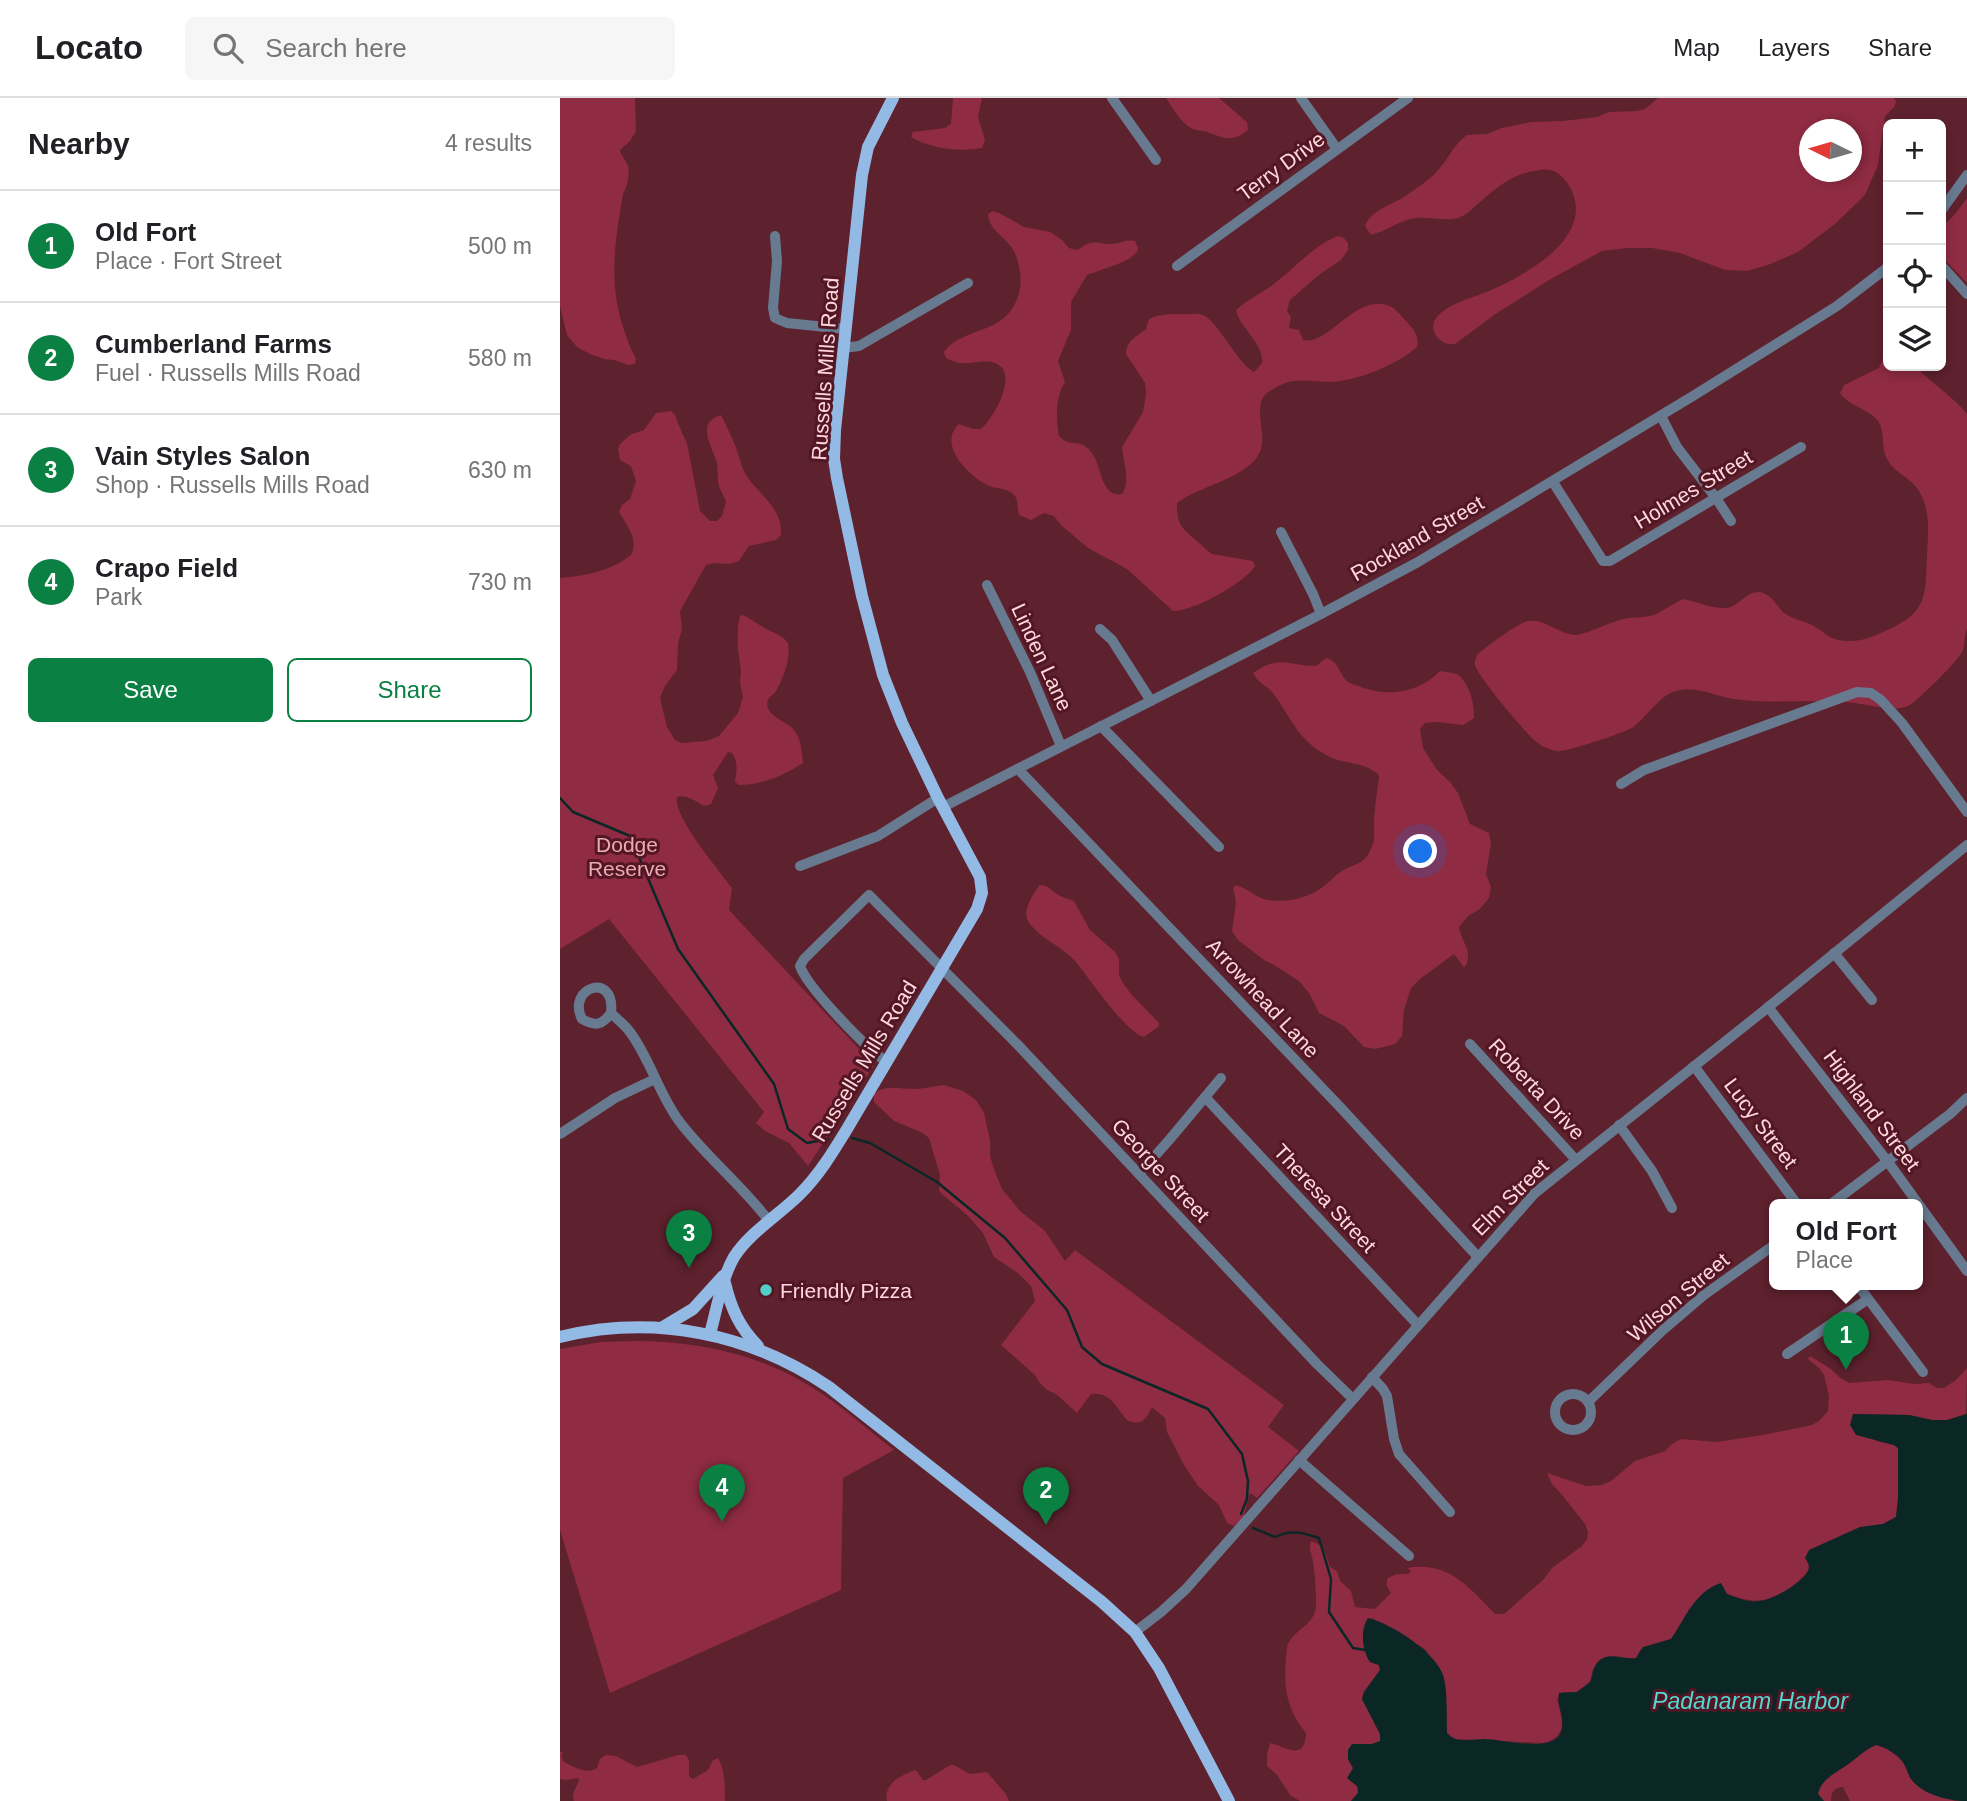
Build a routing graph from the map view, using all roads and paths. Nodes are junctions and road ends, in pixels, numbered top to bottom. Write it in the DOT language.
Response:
graph roads {
  1 [pos="893,98"];
  2 [pos="1112,98"];
  3 [pos="1301,98"];
  4 [pos="1408,98"];
  5 [pos="1337,149"];
  6 [pos="1156,160"];
  7 [pos="1967,175"];
  8 [pos="1946,204"];
  9 [pos="775,236"];
  10 [pos="1177,265"];
  11 [pos="1883,271"];
  12 [pos="1946,271"];
  13 [pos="968,283"];
  14 [pos="1967,294"];
  15 [pos="845,329"];
  16 [pos="843,348"];
  17 [pos="1661,416"];
  18 [pos="1801,447"];
  19 [pos="1553,482"];
  20 [pos="1716,499"];
  21 [pos="1731,521"];
  22 [pos="1282,532"];
  23 [pos="987,585"];
  24 [pos="1321,614"];
  25 [pos="1100,629"];
  26 [pos="1151,701"];
  27 [pos="1101,726"];
  28 [pos="1061,746"];
  29 [pos="1018,769"];
  30 [pos="1621,784"];
  31 [pos="941,802"];
  32 [pos="1967,812"];
  33 [pos="1219,846"];
  34 [pos="1966,848"];
  35 [pos="800,866"];
  36 [pos="1834,953"];
  37 [pos="942,968"];
  38 [pos="1872,1000"];
  39 [pos="1768,1007"];
  40 [pos="611,1013"];
  41 [pos="1470,1044"];
  42 [pos="887,1062"];
  43 [pos="1695,1066"];
  44 [pos="1221,1078"];
  45 [pos="655,1079"];
  46 [pos="1205,1097"];
  47 [pos="1967,1098"];
  48 [pos="1619,1125"];
  49 [pos="560,1134"];
  50 [pos="1576,1160"];
  51 [pos="1888,1162"];
  52 [pos="1139,1174"];
  53 [pos="1793,1199"];
  54 [pos="1838,1199"];
  55 [pos="1915,1199"];
  56 [pos="1672,1208"];
  57 [pos="1923,1210"];
  58 [pos="769,1221"];
  59 [pos="1769,1249"];
  60 [pos="1478,1257"];
  61 [pos="1967,1271"];
  62 [pos="726,1276"];
  63 [pos="1861,1290"];
  64 [pos="1868,1299"];
  65 [pos="1418,1325"];
  66 [pos="663,1327"];
  67 [pos="710,1334"];
  68 [pos="560,1337"];
  69 [pos="760,1349"];
  70 [pos="1787,1354"];
  71 [pos="1923,1372"];
  72 [pos="1371,1377"];
  73 [pos="1353,1399"];
  74 [pos="1588,1402"];
  75 [pos="1299,1460"];
  76 [pos="1450,1511"];
  77 [pos="1409,1556"];
  78 [pos="1135,1632"];
  79 [pos="1229,1801"];
  1 -- 15 [label="main road, Russells Mills Road"];
  2 -- 6 [label="street"];
  3 -- 5 [label="street"];
  4 -- 5 [label="street, Terry Drive"];
  5 -- 10 [label="street, Terry Drive"];
  7 -- 8 [label="street"];
  9 -- 15 [label="street"];
  11 -- 17 [label="street, Rockland Street"];
  12 -- 14 [label="street"];
  13 -- 16 [label="street"];
  15 -- 16 [label="main road, Russells Mills Road"];
  16 -- 31 [label="main road, Russells Mills Road"];
  17 -- 19 [label="street, Rockland Street"];
  17 -- 20 [label="street"];
  18 -- 20 [label="street, Holmes Street"];
  19 -- 20 [label="street, Holmes Street"];
  19 -- 24 [label="street, Rockland Street"];
  20 -- 21 [label="street"];
  22 -- 24 [label="street"];
  23 -- 28 [label="street, Linden Lane"];
  24 -- 26 [label="street, Rockland Street"];
  25 -- 26 [label="street"];
  26 -- 27 [label="street, Rockland Street"];
  27 -- 28 [label="street, Rockland Street"];
  27 -- 33 [label="street"];
  28 -- 29 [label="street, Rockland Street"];
  29 -- 31 [label="street, Rockland Street"];
  29 -- 60 [label="street, Arrowhead Lane"];
  30 -- 32 [label="street"];
  31 -- 35 [label="street, Rockland Street"];
  31 -- 37 [label="main road, Russells Mills Road"];
  34 -- 36 [label="street, Elm Street"];
  36 -- 38 [label="street"];
  36 -- 39 [label="street, Elm Street"];
  37 -- 42 [label="main road, Russells Mills Road"];
  37 -- 42 [label="street, George Street"];
  37 -- 52 [label="street, George Street"];
  39 -- 43 [label="street, Elm Street"];
  39 -- 51 [label="street, Highland Street"];
  40 -- 45 [label="street"];
  41 -- 50 [label="street, Roberta Drive"];
  42 -- 58 [label="main road, Russells Mills Road"];
  43 -- 48 [label="street, Elm Street"];
  43 -- 53 [label="street, Lucy Street"];
  44 -- 46 [label="street"];
  45 -- 49 [label="street"];
  45 -- 58 [label="street"];
  46 -- 52 [label="street"];
  46 -- 65 [label="street, Theresa Street"];
  47 -- 51 [label="street"];
  48 -- 50 [label="street, Elm Street"];
  48 -- 56 [label="street"];
  50 -- 60 [label="street, Elm Street"];
  51 -- 54 [label="street"];
  51 -- 55 [label="street, Highland Street"];
  52 -- 73 [label="street, George Street"];
  57 -- 61 [label="street, Highland Street"];
  58 -- 62 [label="main road, Russells Mills Road"];
  59 -- 74 [label="street, Wilson Street"];
  60 -- 65 [label="street, Elm Street"];
  62 -- 66 [label="main road"];
  62 -- 67 [label="main road, Russells Mills Road"];
  62 -- 69 [label="main road"];
  63 -- 64 [label="street"];
  64 -- 70 [label="street"];
  64 -- 71 [label="street"];
  65 -- 72 [label="street, Elm Street"];
  66 -- 67 [label="main road"];
  66 -- 68 [label="main road"];
  67 -- 69 [label="main road"];
  69 -- 78 [label="main road"];
  72 -- 73 [label="street, Elm Street"];
  72 -- 76 [label="street"];
  73 -- 75 [label="street, Elm Street"];
  75 -- 77 [label="street"];
  75 -- 78 [label="street, Elm Street"];
  78 -- 79 [label="main road"];
}
